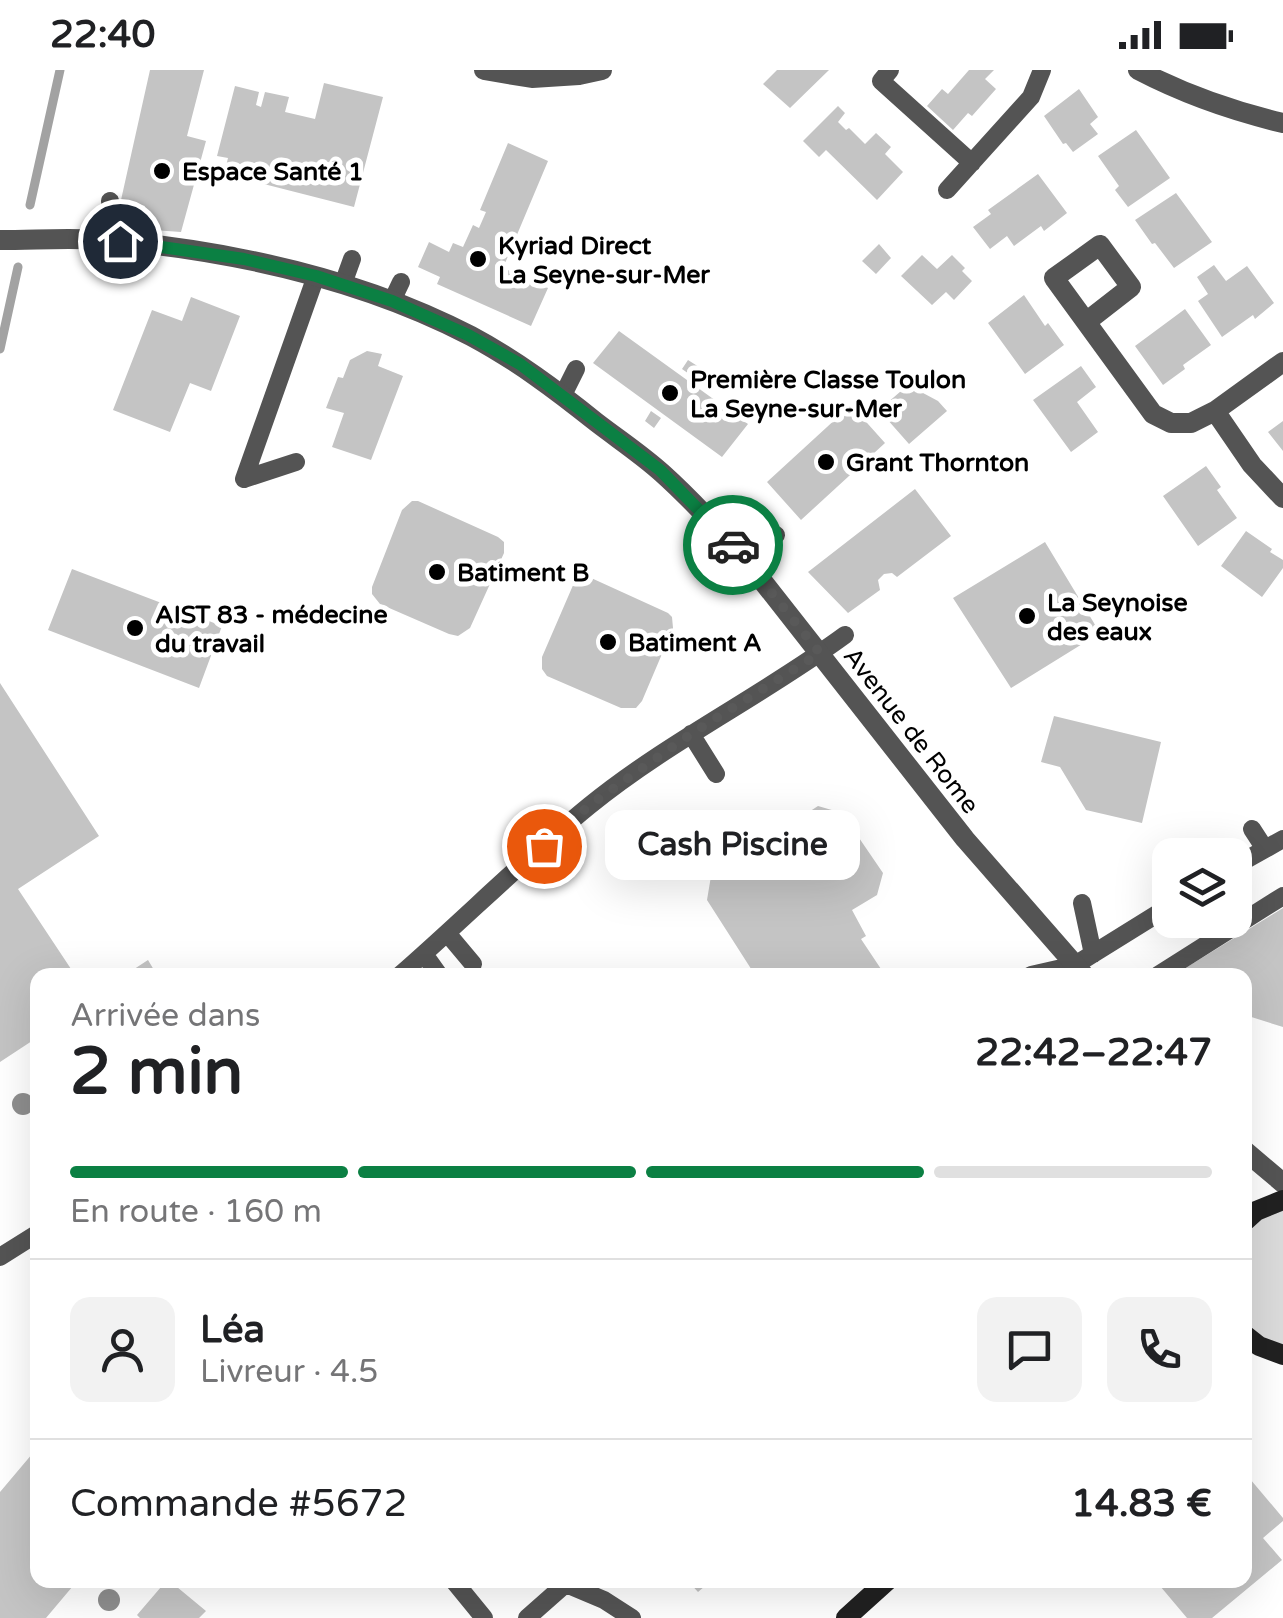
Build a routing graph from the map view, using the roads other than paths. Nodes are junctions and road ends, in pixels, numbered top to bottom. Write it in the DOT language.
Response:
graph roads {
  1 [pos="602,70"];
  2 [pos="890,70"];
  3 [pos="1042,70"];
  4 [pos="1138,70"];
  5 [pos="494,72"];
  6 [pos="1283,123"];
  7 [pos="972,163"];
  8 [pos="947,190"];
  9 [pos="110,202"];
  10 [pos="0,240"];
  11 [pos="120,241"];
  12 [pos="352,259"];
  13 [pos="316,276"];
  14 [pos="343,284"];
  15 [pos="1086,322"];
  16 [pos="1283,362"];
  17 [pos="576,369"];
  18 [pos="562,395"];
  19 [pos="1215,410"];
  20 [pos="296,462"];
  21 [pos="1283,498"];
  22 [pos="776,535"];
  23 [pos="746,560"];
  24 [pos="845,634"];
  25 [pos="820,653"];
  26 [pos="691,734"];
  27 [pos="716,774"];
  28 [pos="1252,829"];
  29 [pos="1283,839"];
  30 [pos="1265,849"];
  31 [pos="1252,856"];
  32 [pos="1283,896"];
  33 [pos="1082,903"];
  34 [pos="1152,918"];
  35 [pos="447,933"];
  36 [pos="424,954"];
  37 [pos="473,964"];
  38 [pos="1084,965"];
  39 [pos="408,968"];
  40 [pos="434,968"];
  41 [pos="1169,968"];
  42 [pos="1252,1157"];
  43 [pos="1283,1183"];
  44 [pos="1283,1200"];
  45 [pos="1252,1215"];
  46 [pos="30,1238"];
  47 [pos="0,1257"];
  48 [pos="1252,1344"];
  49 [pos="1283,1355"];
  50 [pos="460,1588"];
  51 [pos="560,1588"];
  52 [pos="579,1588"];
  53 [pos="879,1588"];
  54 [pos="484,1618"];
  55 [pos="527,1618"];
  56 [pos="632,1618"];
  57 [pos="846,1618"];
  1 -- 5 [label="street"];
  2 -- 7 [label="lane"];
  3 -- 7 [label="lane"];
  4 -- 6 [label="street"];
  7 -- 8 [label="lane"];
  9 -- 11 [label="lane"];
  10 -- 11 [label="street, Avenue de Rome"];
  11 -- 13 [label="street, Avenue de Rome"];
  12 -- 14 [label="lane"];
  13 -- 14 [label="street, Avenue de Rome"];
  13 -- 20 [label="lane"];
  14 -- 18 [label="street, Avenue de Rome"];
  15 -- 19 [label="street"];
  16 -- 19 [label="street"];
  17 -- 18 [label="lane"];
  18 -- 23 [label="street, Avenue de Rome"];
  19 -- 21 [label="street"];
  22 -- 23 [label="lane"];
  23 -- 25 [label="street, Avenue de Rome"];
  24 -- 25 [label="lane"];
  25 -- 26 [label="lane"];
  25 -- 38 [label="street, Avenue de Rome"];
  26 -- 27 [label="lane"];
  26 -- 35 [label="lane"];
  28 -- 30 [label="lane"];
  29 -- 30 [label="lane"];
  30 -- 31 [label="lane"];
  32 -- 41 [label="lane"];
  33 -- 38 [label="lane"];
  34 -- 38 [label="lane"];
  35 -- 36 [label="lane"];
  35 -- 37 [label="lane"];
  36 -- 39 [label="lane"];
  36 -- 40 [label="lane"];
  42 -- 43 [label="street"];
  44 -- 45 [label="main road"];
  46 -- 47 [label="lane"];
  48 -- 49 [label="main road"];
  50 -- 54 [label="lane"];
  51 -- 55 [label="lane"];
  52 -- 56 [label="lane"];
  53 -- 57 [label="main road"];
}
